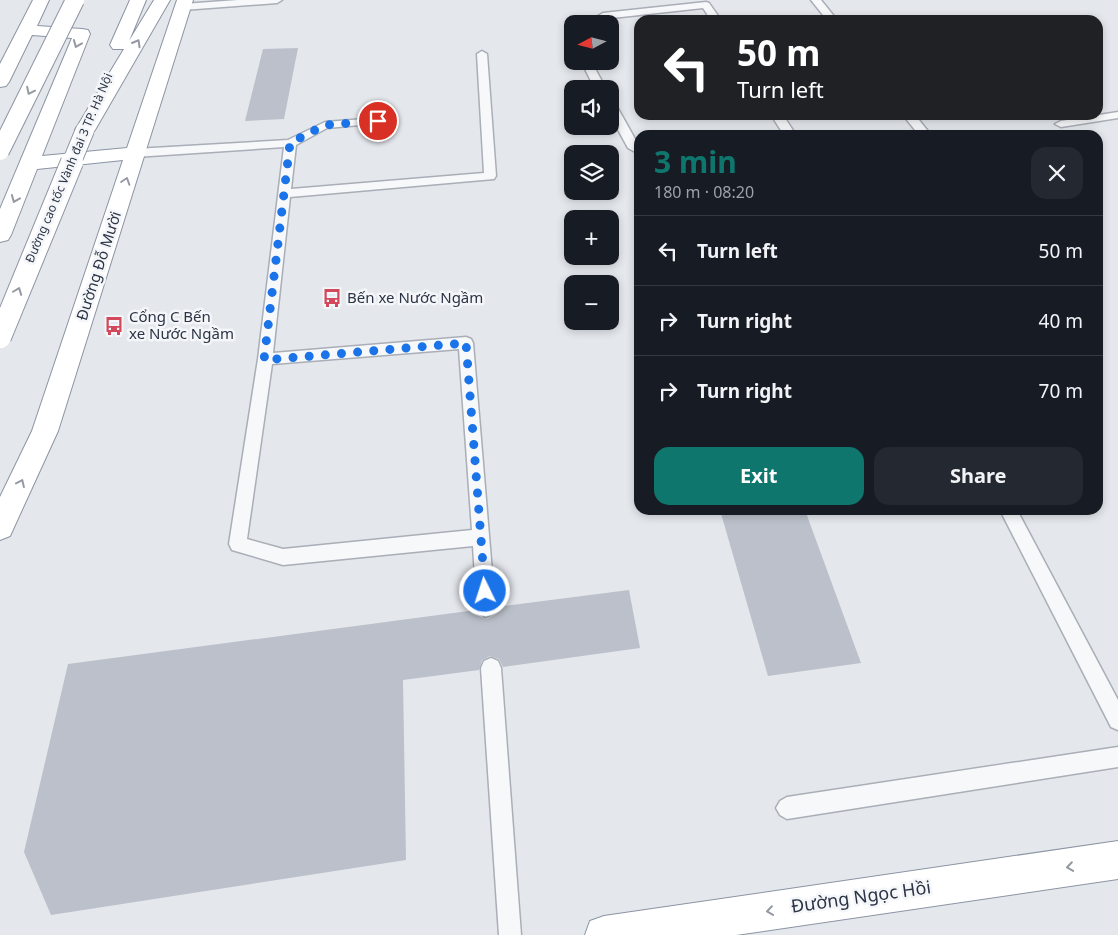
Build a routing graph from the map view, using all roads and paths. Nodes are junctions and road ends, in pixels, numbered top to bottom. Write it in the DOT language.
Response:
graph roads {
  1 [pos="41,0"];
  2 [pos="75,0"];
  3 [pos="138,0"];
  4 [pos="277,0"];
  5 [pos="816,0"];
  6 [pos="177,2"];
  7 [pos="611,15"];
  8 [pos="713,15"];
  9 [pos="828,15"];
  10 [pos="27,30"];
  11 [pos="482,54"];
  12 [pos="0,82"];
  13 [pos="1118,115"];
  14 [pos="1103,117"];
  15 [pos="913,120"];
  16 [pos="1086,120"];
  17 [pos="378,121"];
  18 [pos="619,121"];
  19 [pos="1061,124"];
  20 [pos="85,130"];
  21 [pos="921,130"];
  22 [pos="290,143"];
  23 [pos="634,148"];
  24 [pos="0,151"];
  25 [pos="135,153"];
  26 [pos="29,163"];
  27 [pos="285,193"];
  28 [pos="0,235"];
  29 [pos="0,336"];
  30 [pos="264,360"];
  31 [pos="1011,515"];
  32 [pos="0,527"];
  33 [pos="482,537"];
  34 [pos="486,608"];
  35 [pos="491,668"];
  36 [pos="1118,720"];
  37 [pos="1118,757"];
  38 [pos="787,808"];
  39 [pos="1118,860"];
  40 [pos="510,935"];
  41 [pos="604,935"];
  1 -- 10 [label="highway"];
  2 -- 24 [label="highway, one-way, bridge"];
  3 -- 20 [label="highway, Đường cao tốc Vành đai 3 TP. Hà Nội"];
  4 -- 6 [label="lane"];
  5 -- 9 [label="lane"];
  20 -- 6 [label="highway, one-way"];
  6 -- 25 [label="highway, Đường Đỗ Mười"];
  7 -- 8 [label="lane"];
  10 -- 12 [label="highway"];
  10 -- 26 [label="highway, one-way"];
  11 -- 27 [label="lane"];
  13 -- 14 [label="lane"];
  15 -- 21 [label="lane"];
  16 -- 19 [label="lane"];
  17 -- 22 [label="lane"];
  18 -- 23 [label="lane"];
  29 -- 20 [label="highway, Đường cao tốc Vành đai 3 TP. Hà Nội, one-way, bridge"];
  22 -- 25 [label="lane"];
  22 -- 27 [label="lane"];
  25 -- 26 [label="highway"];
  32 -- 25 [label="highway, Đường Đỗ Mười, one-way"];
  26 -- 28 [label="highway, one-way"];
  27 -- 30 [label="lane"];
  30 -- 33 [label="lane"];
  30 -- 33 [label="lane"];
  31 -- 36 [label="lane"];
  33 -- 34 [label="lane"];
  35 -- 40 [label="lane"];
  37 -- 38 [label="lane"];
  39 -- 41 [label="highway, Đường Ngọc Hồi, one-way"];
}
